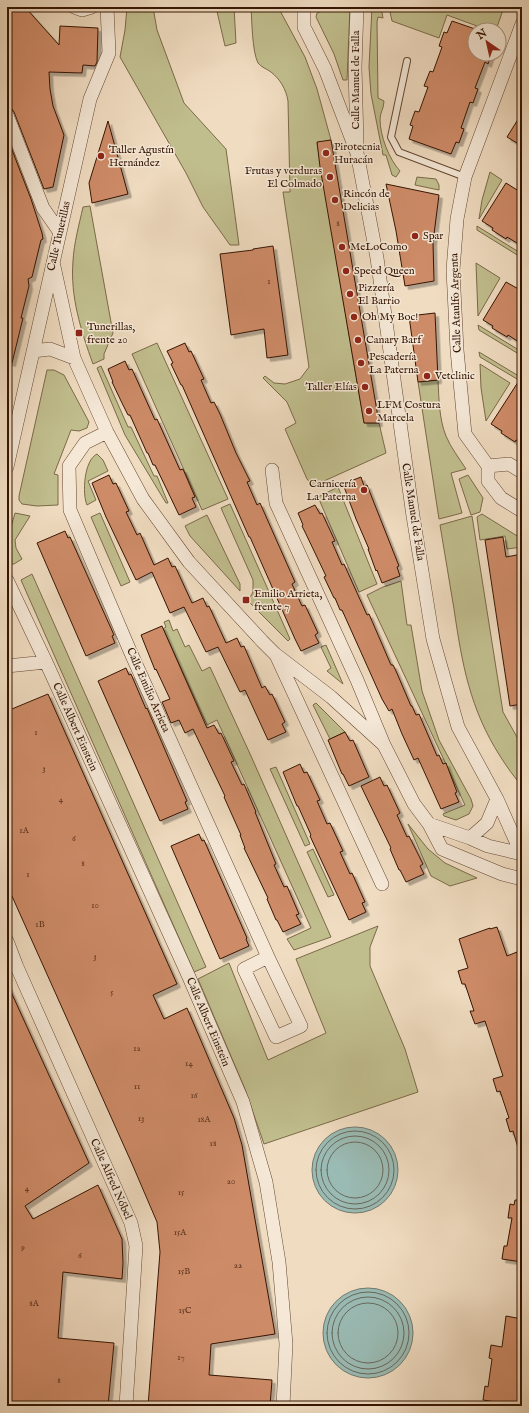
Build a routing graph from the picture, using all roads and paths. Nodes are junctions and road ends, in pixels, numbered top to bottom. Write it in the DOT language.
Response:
graph roads {
  1 [pos="74,7"];
  2 [pos="92,7"];
  3 [pos="107,7"];
  4 [pos="298,7"];
  5 [pos="304,7"];
  6 [pos="357,7"];
  7 [pos="522,24"];
  8 [pos="304,27"];
  9 [pos="407,61"];
  10 [pos="7,115"];
  11 [pos="357,153"];
  12 [pos="465,177"];
  13 [pos="59,231"];
  14 [pos="53,262"];
  15 [pos="33,352"];
  16 [pos="74,358"];
  17 [pos="107,432"];
  18 [pos="8,456"];
  19 [pos="488,466"];
  20 [pos="272,470"];
  21 [pos="522,472"];
  22 [pos="522,511"];
  23 [pos="7,580"];
  24 [pos="275,654"];
  25 [pos="46,662"];
  26 [pos="7,666"];
  27 [pos="384,745"];
  28 [pos="497,799"];
  29 [pos="429,824"];
  30 [pos="470,838"];
  31 [pos="522,854"];
  32 [pos="522,880"];
  33 [pos="382,884"];
  34 [pos="7,941"];
  35 [pos="268,958"];
  36 [pos="12,963"];
  37 [pos="126,1406"];
  38 [pos="283,1406"];
  1 -- 2 [label="street"];
  3 -- 13 [label="street, Calle Tunerillas"];
  4 -- 8 [label="street, Calle Manuel de Falla"];
  5 -- 8 [label="street, Calle Manuel de Falla"];
  6 -- 11 [label="street, Calle Manuel de Falla"];
  7 -- 12 [label="street, Calle Ataulfo Argenta"];
  8 -- 11 [label="street, Calle Manuel de Falla"];
  9 -- 12 [label="lane"];
  10 -- 13 [label="street"];
  11 -- 28 [label="street, Calle Manuel de Falla"];
  12 -- 19 [label="street, Calle Ataulfo Argenta"];
  13 -- 14 [label="street, Calle Tunerillas"];
  14 -- 15 [label="street, Calle Tunerillas"];
  14 -- 16 [label="street"];
  15 -- 16 [label="street"];
  15 -- 18 [label="street, Calle Tunerillas"];
  16 -- 17 [label="street"];
  17 -- 24 [label="street"];
  17 -- 35 [label="street, Calle Emilio Arrieta"];
  19 -- 21 [label="street"];
  19 -- 22 [label="street, Calle Ataulfo Argenta"];
  20 -- 27 [label="street"];
  23 -- 25 [label="street, Calle Albert Einstein"];
  24 -- 27 [label="street"];
  24 -- 33 [label="street"];
  25 -- 26 [label="street"];
  25 -- 38 [label="street, Calle Albert Einstein"];
  27 -- 29 [label="street"];
  28 -- 30 [label="street"];
  28 -- 31 [label="street, Calle Manuel de Falla"];
  29 -- 30 [label="street"];
  29 -- 32 [label="street"];
  30 -- 31 [label="street"];
  34 -- 36 [label="street, Calle Alfred Nóbel"];
  35 -- 35 [label="street, Calle Emilio Arrieta"];
  36 -- 37 [label="street, Calle Alfred Nóbel"];
}
